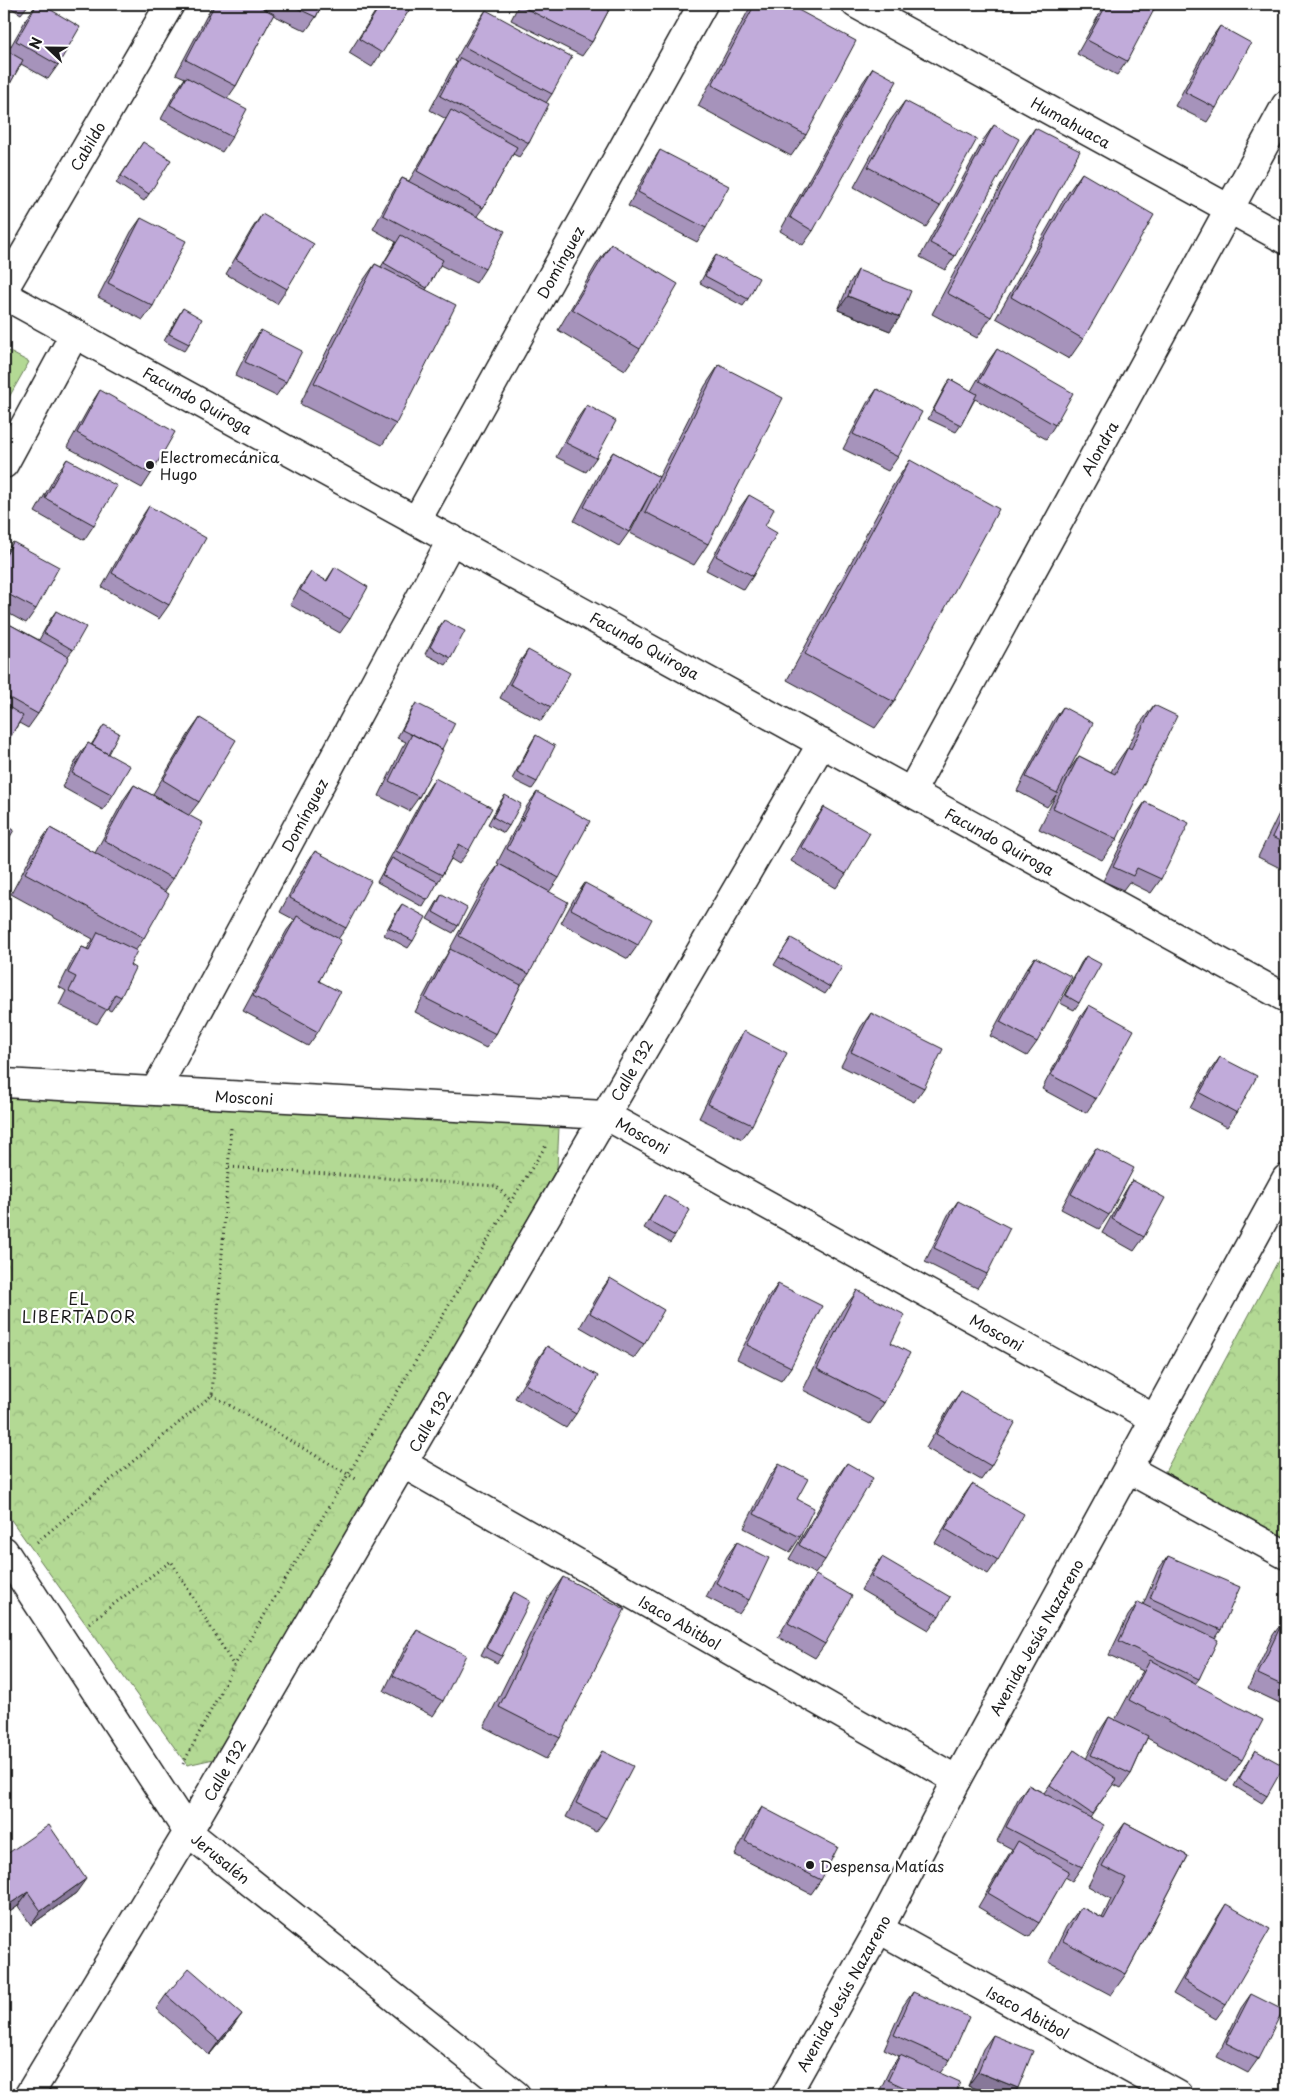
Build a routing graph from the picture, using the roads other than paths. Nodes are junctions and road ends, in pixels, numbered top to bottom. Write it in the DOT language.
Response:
graph roads {
  1 [pos="170,4"];
  2 [pos="703,4"];
  3 [pos="856,4"];
  4 [pos="1286,105"];
  5 [pos="1230,209"];
  6 [pos="1286,240"];
  7 [pos="4,289"];
  8 [pos="4,295"];
  9 [pos="75,333"];
  10 [pos="4,464"];
  11 [pos="417,520"];
  12 [pos="452,539"];
  13 [pos="822,743"];
  14 [pos="911,792"];
  15 [pos="1286,998"];
  16 [pos="4,1083"];
  17 [pos="156,1091"];
  18 [pos="605,1115"];
  19 [pos="1286,1179"];
  20 [pos="1155,1419"];
  21 [pos="404,1464"];
  22 [pos="1128,1468"];
  23 [pos="1286,1555"];
  24 [pos="8,1557"];
  25 [pos="957,1780"];
  26 [pos="188,1832"];
  27 [pos="879,1929"];
  28 [pos="29,2095"];
  29 [pos="516,2095"];
  30 [pos="786,2095"];
  31 [pos="1178,2095"];
  1 -- 7 [label="street, Cabildo"];
  2 -- 11 [label="street, Domínguez"];
  3 -- 5 [label="street, Humahuaca"];
  4 -- 5 [label="street, Alondra"];
  5 -- 6 [label="street, Humahuaca"];
  5 -- 14 [label="street, Alondra"];
  8 -- 9 [label="street, Facundo Quiroga"];
  9 -- 10 [label="street"];
  9 -- 11 [label="street, Facundo Quiroga"];
  11 -- 12 [label="street, Facundo Quiroga"];
  12 -- 13 [label="street, Facundo Quiroga"];
  12 -- 17 [label="street, Domínguez"];
  13 -- 14 [label="street, Facundo Quiroga"];
  13 -- 18 [label="street, Calle 132"];
  14 -- 15 [label="street, Facundo Quiroga"];
  16 -- 17 [label="street, Mosconi"];
  17 -- 18 [label="street, Mosconi"];
  18 -- 20 [label="street, Mosconi"];
  18 -- 21 [label="street, Calle 132"];
  19 -- 20 [label="street, Avenida Jesús Nazareno"];
  20 -- 22 [label="street, Avenida Jesús Nazareno"];
  21 -- 25 [label="street, Isaco Abitbol"];
  21 -- 26 [label="street, Calle 132"];
  22 -- 23 [label="street"];
  22 -- 25 [label="street, Avenida Jesús Nazareno"];
  24 -- 26 [label="street, Jerusalén"];
  25 -- 27 [label="street, Avenida Jesús Nazareno"];
  26 -- 28 [label="street, Calle 132"];
  26 -- 29 [label="street, Jerusalén"];
  27 -- 30 [label="street, Avenida Jesús Nazareno"];
  27 -- 31 [label="street, Isaco Abitbol"];
}
